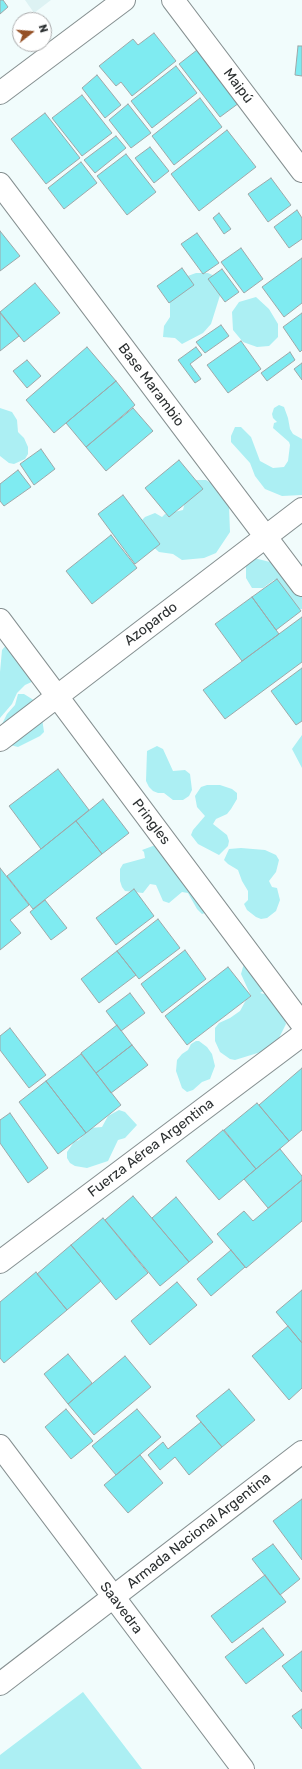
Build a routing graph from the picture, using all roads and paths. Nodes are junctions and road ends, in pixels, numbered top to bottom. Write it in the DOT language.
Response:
graph roads {
  1 [pos="124,0"];
  2 [pos="173,0"];
  3 [pos="0,93"];
  4 [pos="302,171"];
  5 [pos="0,184"];
  6 [pos="302,509"];
  7 [pos="265,537"];
  8 [pos="302,585"];
  9 [pos="0,620"];
  10 [pos="57,696"];
  11 [pos="0,740"];
  12 [pos="302,1024"];
  13 [pos="302,1035"];
  14 [pos="0,1262"];
  15 [pos="0,1446"];
  16 [pos="302,1452"];
  17 [pos="113,1597"];
  18 [pos="0,1684"];
  19 [pos="243,1769"];
  1 -- 3 [label="street"];
  2 -- 4 [label="street, Maipú"];
  5 -- 7 [label="street, Base Marambio"];
  6 -- 7 [label="street, Azopardo"];
  7 -- 8 [label="street, Base Marambio"];
  7 -- 10 [label="street, Azopardo"];
  9 -- 10 [label="street, Pringles"];
  10 -- 11 [label="street, Azopardo"];
  10 -- 12 [label="street, Pringles"];
  13 -- 14 [label="street, Fuerza Aérea Argentina"];
  15 -- 17 [label="street, Saavedra"];
  16 -- 17 [label="street, Armada Nacional Argentina"];
  17 -- 18 [label="street, Armada Nacional Argentina"];
  17 -- 19 [label="street, Saavedra"];
}
